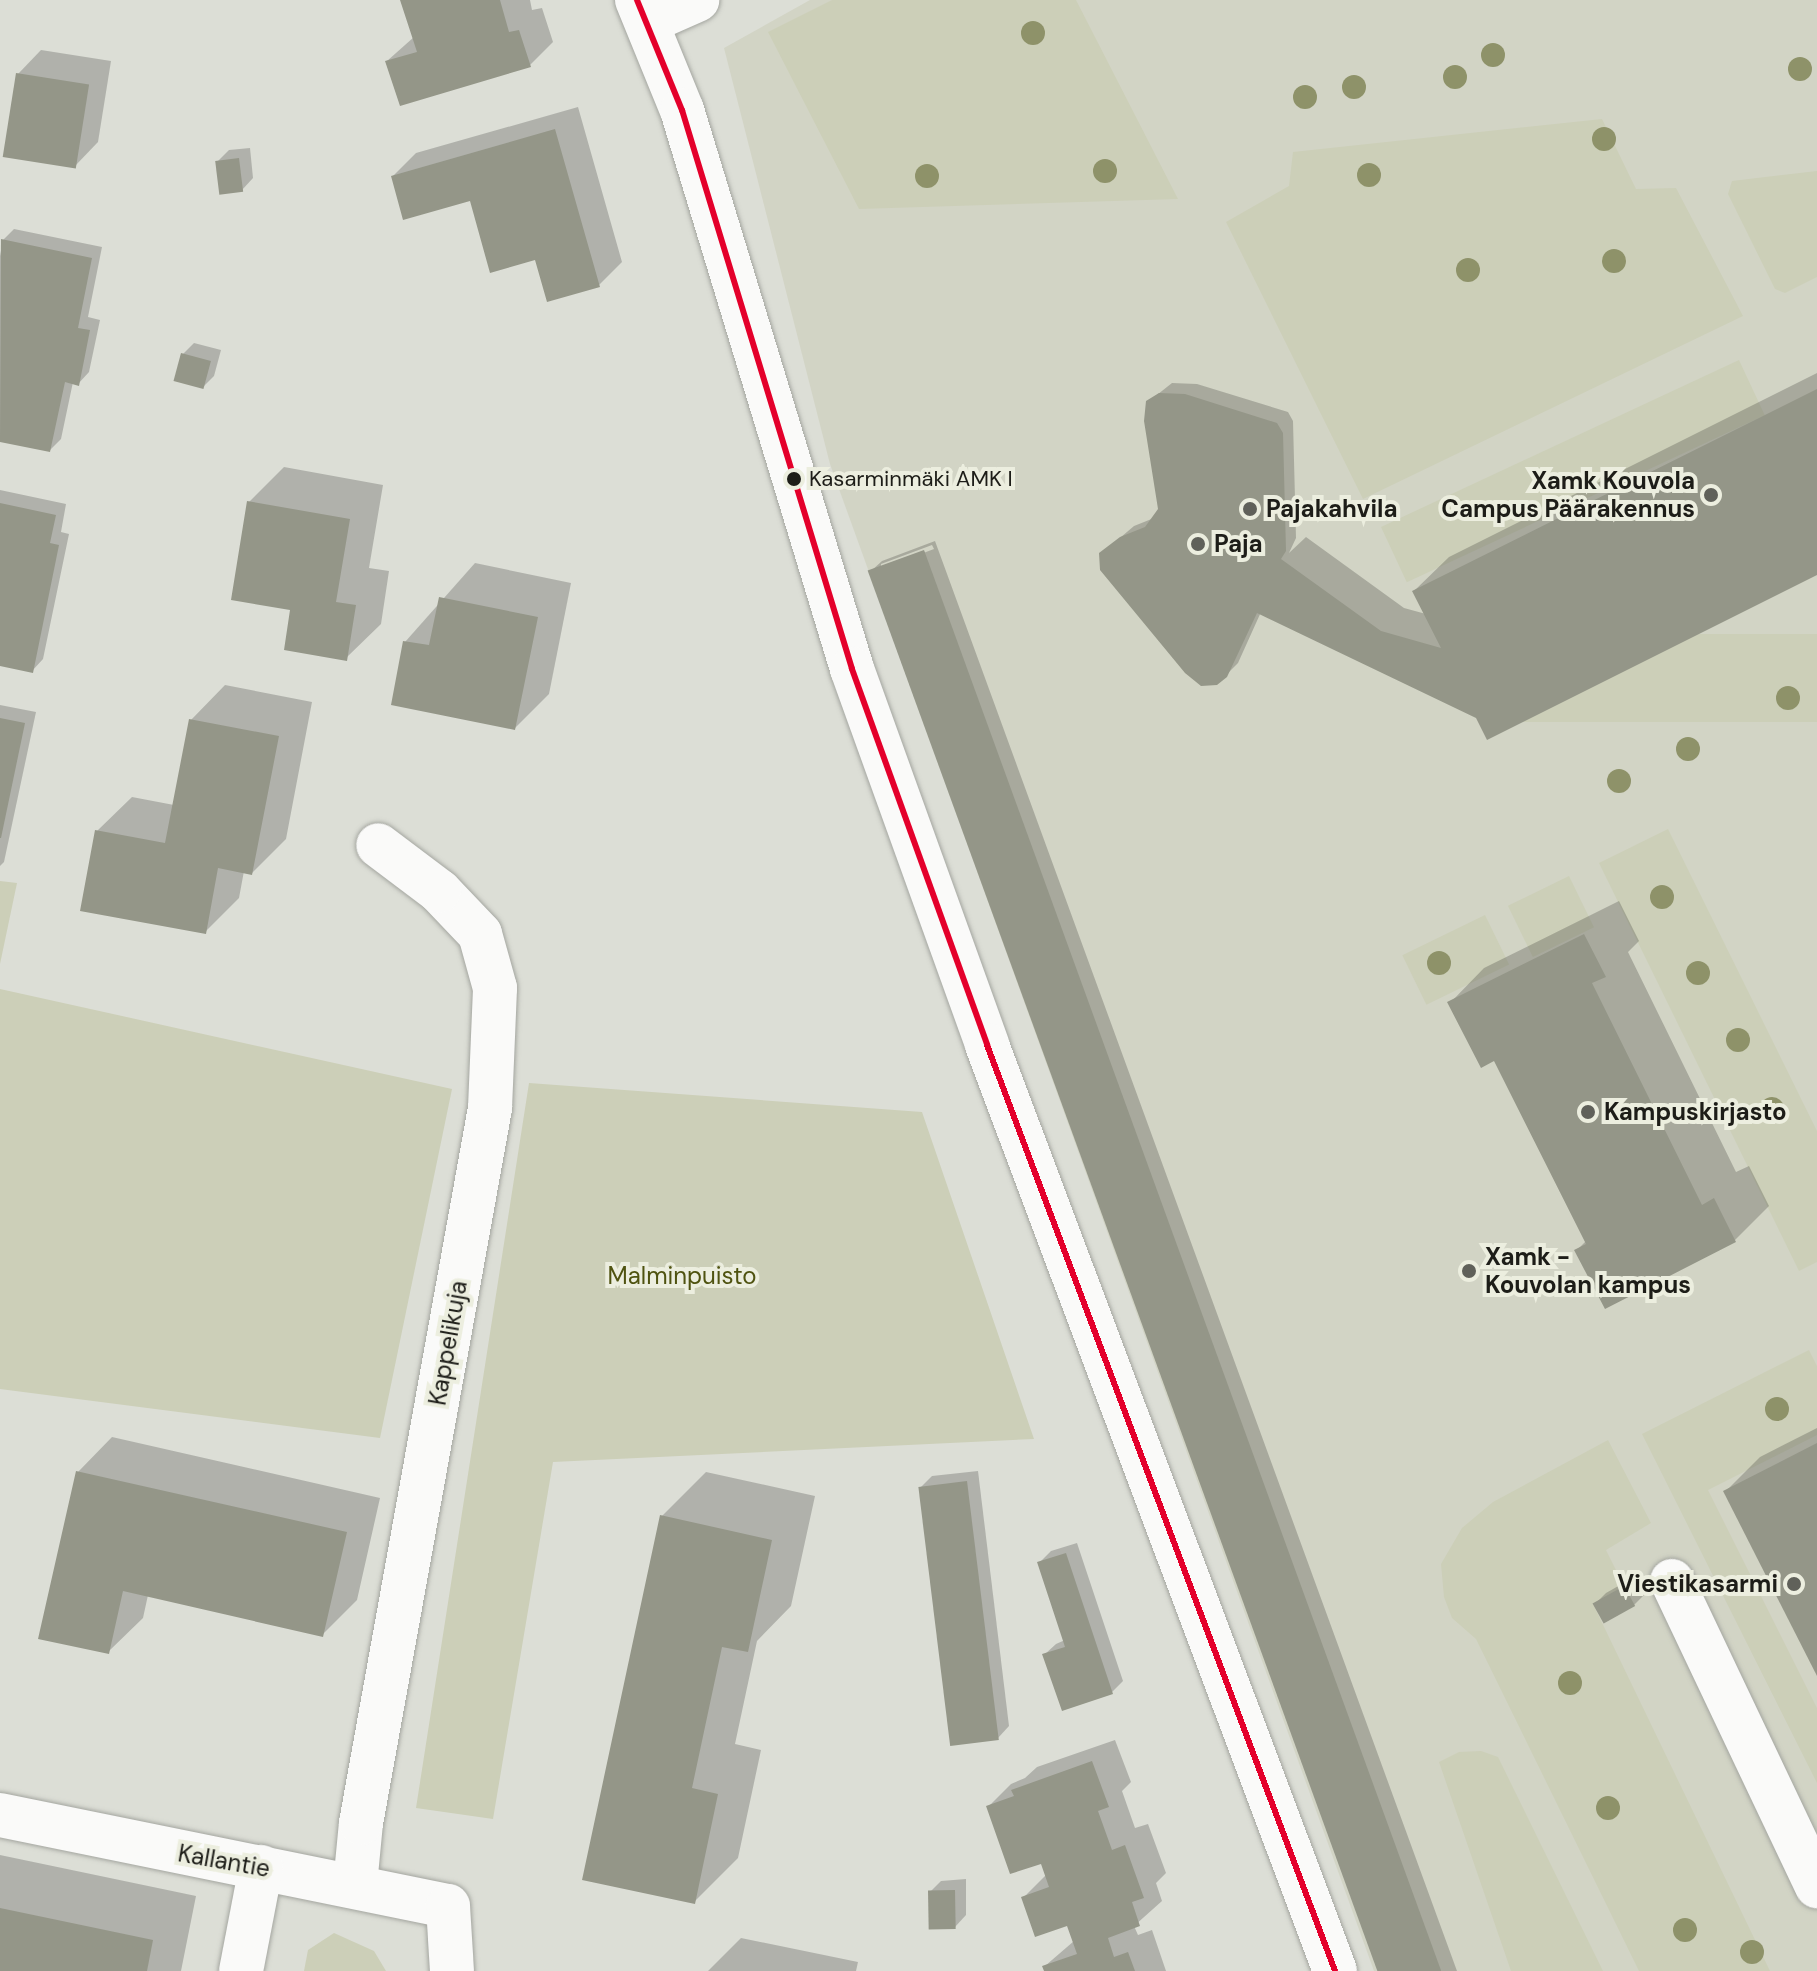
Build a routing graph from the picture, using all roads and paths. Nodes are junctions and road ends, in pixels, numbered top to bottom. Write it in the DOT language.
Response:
graph roads {
  1 [pos="697,0"];
  2 [pos="642,11"];
  3 [pos="378,845"];
  4 [pos="1672,1581"];
  5 [pos="0,1815"];
  6 [pos="261,1867"];
  7 [pos="355,1885"];
  8 [pos="1817,1886"];
  9 [pos="241,1971"];
  10 [pos="452,1971"];
  11 [pos="1335,1971"];
  1 -- 2 [label="street"];
  2 -- 11 [label="street"];
  3 -- 7 [label="street, Kappelikuja"];
  4 -- 8 [label="street"];
  5 -- 6 [label="street, Kallantie"];
  6 -- 7 [label="street, Kallantie"];
  6 -- 9 [label="street"];
  7 -- 10 [label="street, Kallantie"];
}
